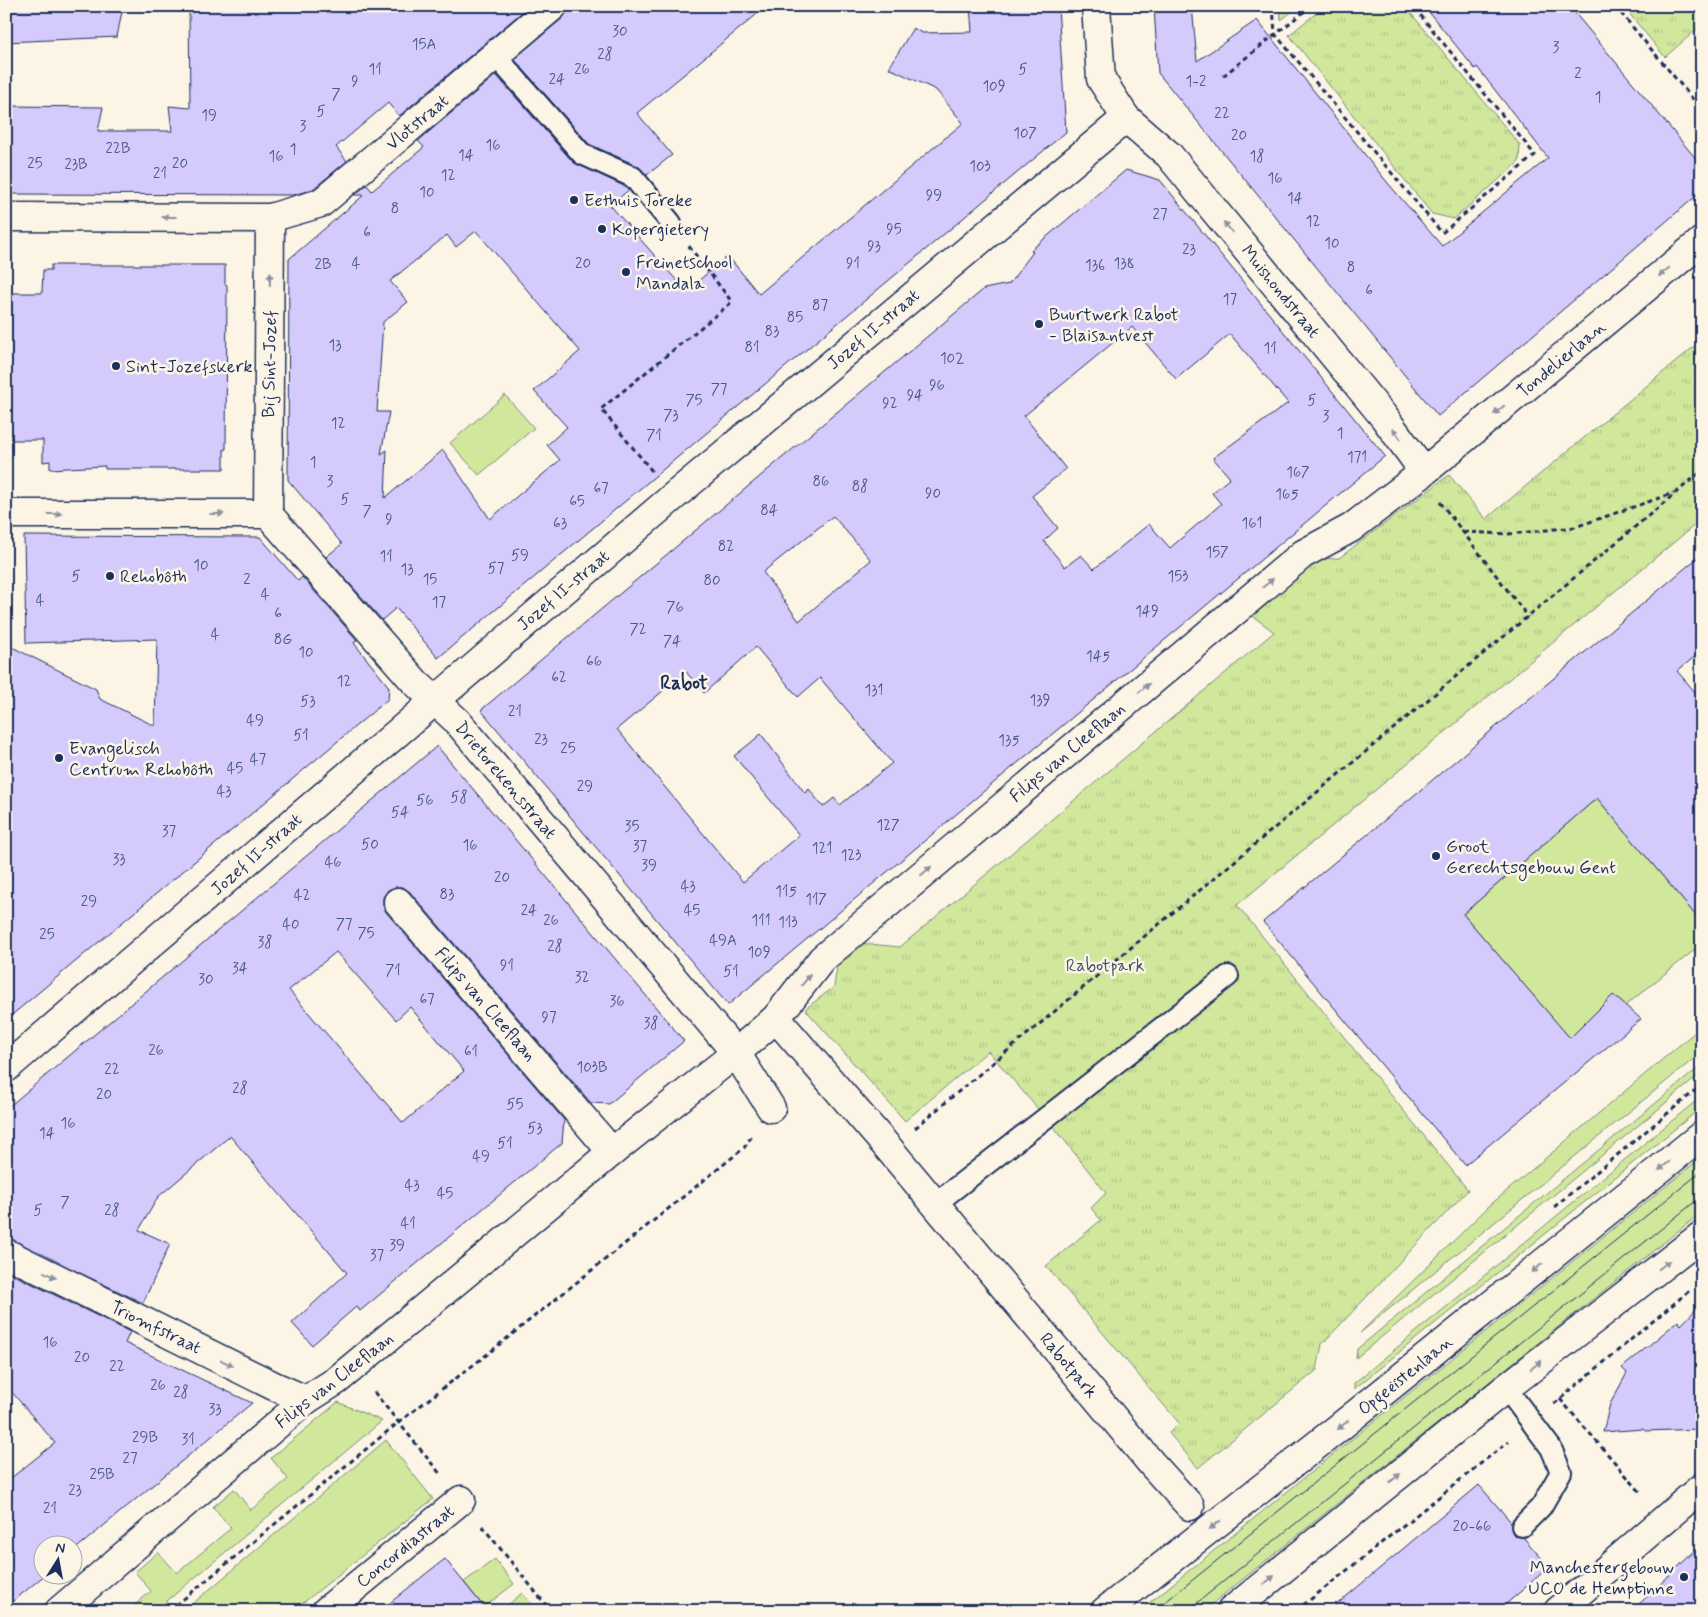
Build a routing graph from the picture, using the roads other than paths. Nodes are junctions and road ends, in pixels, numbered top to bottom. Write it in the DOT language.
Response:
graph roads {
  1 [pos="553,6"];
  2 [pos="1096,6"];
  3 [pos="495,55"];
  4 [pos="1126,118"];
  5 [pos="6,217"];
  6 [pos="270,218"];
  7 [pos="671,223"];
  8 [pos="1702,241"];
  9 [pos="1419,476"];
  10 [pos="6,514"];
  11 [pos="268,514"];
  12 [pos="435,700"];
  13 [pos="398,902"];
  14 [pos="1228,976"];
  15 [pos="776,1018"];
  16 [pos="736,1053"];
  17 [pos="6,1068"];
  18 [pos="771,1108"];
  19 [pos="1702,1135"];
  20 [pos="612,1152"];
  21 [pos="935,1204"];
  22 [pos="1702,1235"];
  23 [pos="6,1253"];
  24 [pos="1506,1388"];
  25 [pos="306,1400"];
  26 [pos="1702,1487"];
  27 [pos="461,1500"];
  28 [pos="1190,1506"];
  29 [pos="1522,1526"];
  30 [pos="59,1611"];
  31 [pos="326,1611"];
  32 [pos="1106,1611"];
  33 [pos="1231,1611"];
  34 [pos="1558,1611"];
  1 -- 3 [label="street, Vlotstraat"];
  2 -- 4 [label="street, Muishondstraat"];
  3 -- 6 [label="street, Vlotstraat"];
  3 -- 7 [label="lane"];
  9 -- 4 [label="street, Muishondstraat, one-way"];
  4 -- 12 [label="street, Jozef II-straat"];
  6 -- 5 [label="street, one-way"];
  11 -- 6 [label="street, Bij Sint-Jozef, one-way"];
  8 -- 9 [label="street, Tondelierlaan, one-way"];
  15 -- 9 [label="street, Filips van Cleeflaan, one-way"];
  10 -- 11 [label="street, one-way"];
  11 -- 12 [label="street, Drietorekensstraat"];
  12 -- 16 [label="street, Drietorekensstraat"];
  12 -- 17 [label="street, Jozef II-straat"];
  13 -- 20 [label="street, Filips van Cleeflaan"];
  14 -- 21 [label="lane"];
  15 -- 16 [label="street, Filips van Cleeflaan"];
  15 -- 21 [label="street, Rabotpark"];
  16 -- 18 [label="street"];
  16 -- 20 [label="street, Filips van Cleeflaan"];
  19 -- 32 [label="street, Opgeëistenlaan, one-way"];
  20 -- 25 [label="street, Filips van Cleeflaan"];
  21 -- 28 [label="street, Rabotpark"];
  24 -- 22 [label="street, one-way"];
  23 -- 25 [label="street, Triomfstraat, one-way"];
  24 -- 29 [label="lane"];
  33 -- 24 [label="street, one-way"];
  25 -- 30 [label="street, Filips van Cleeflaan"];
  26 -- 34 [label="street"];
  27 -- 31 [label="street, Concordiastraat"];
}
